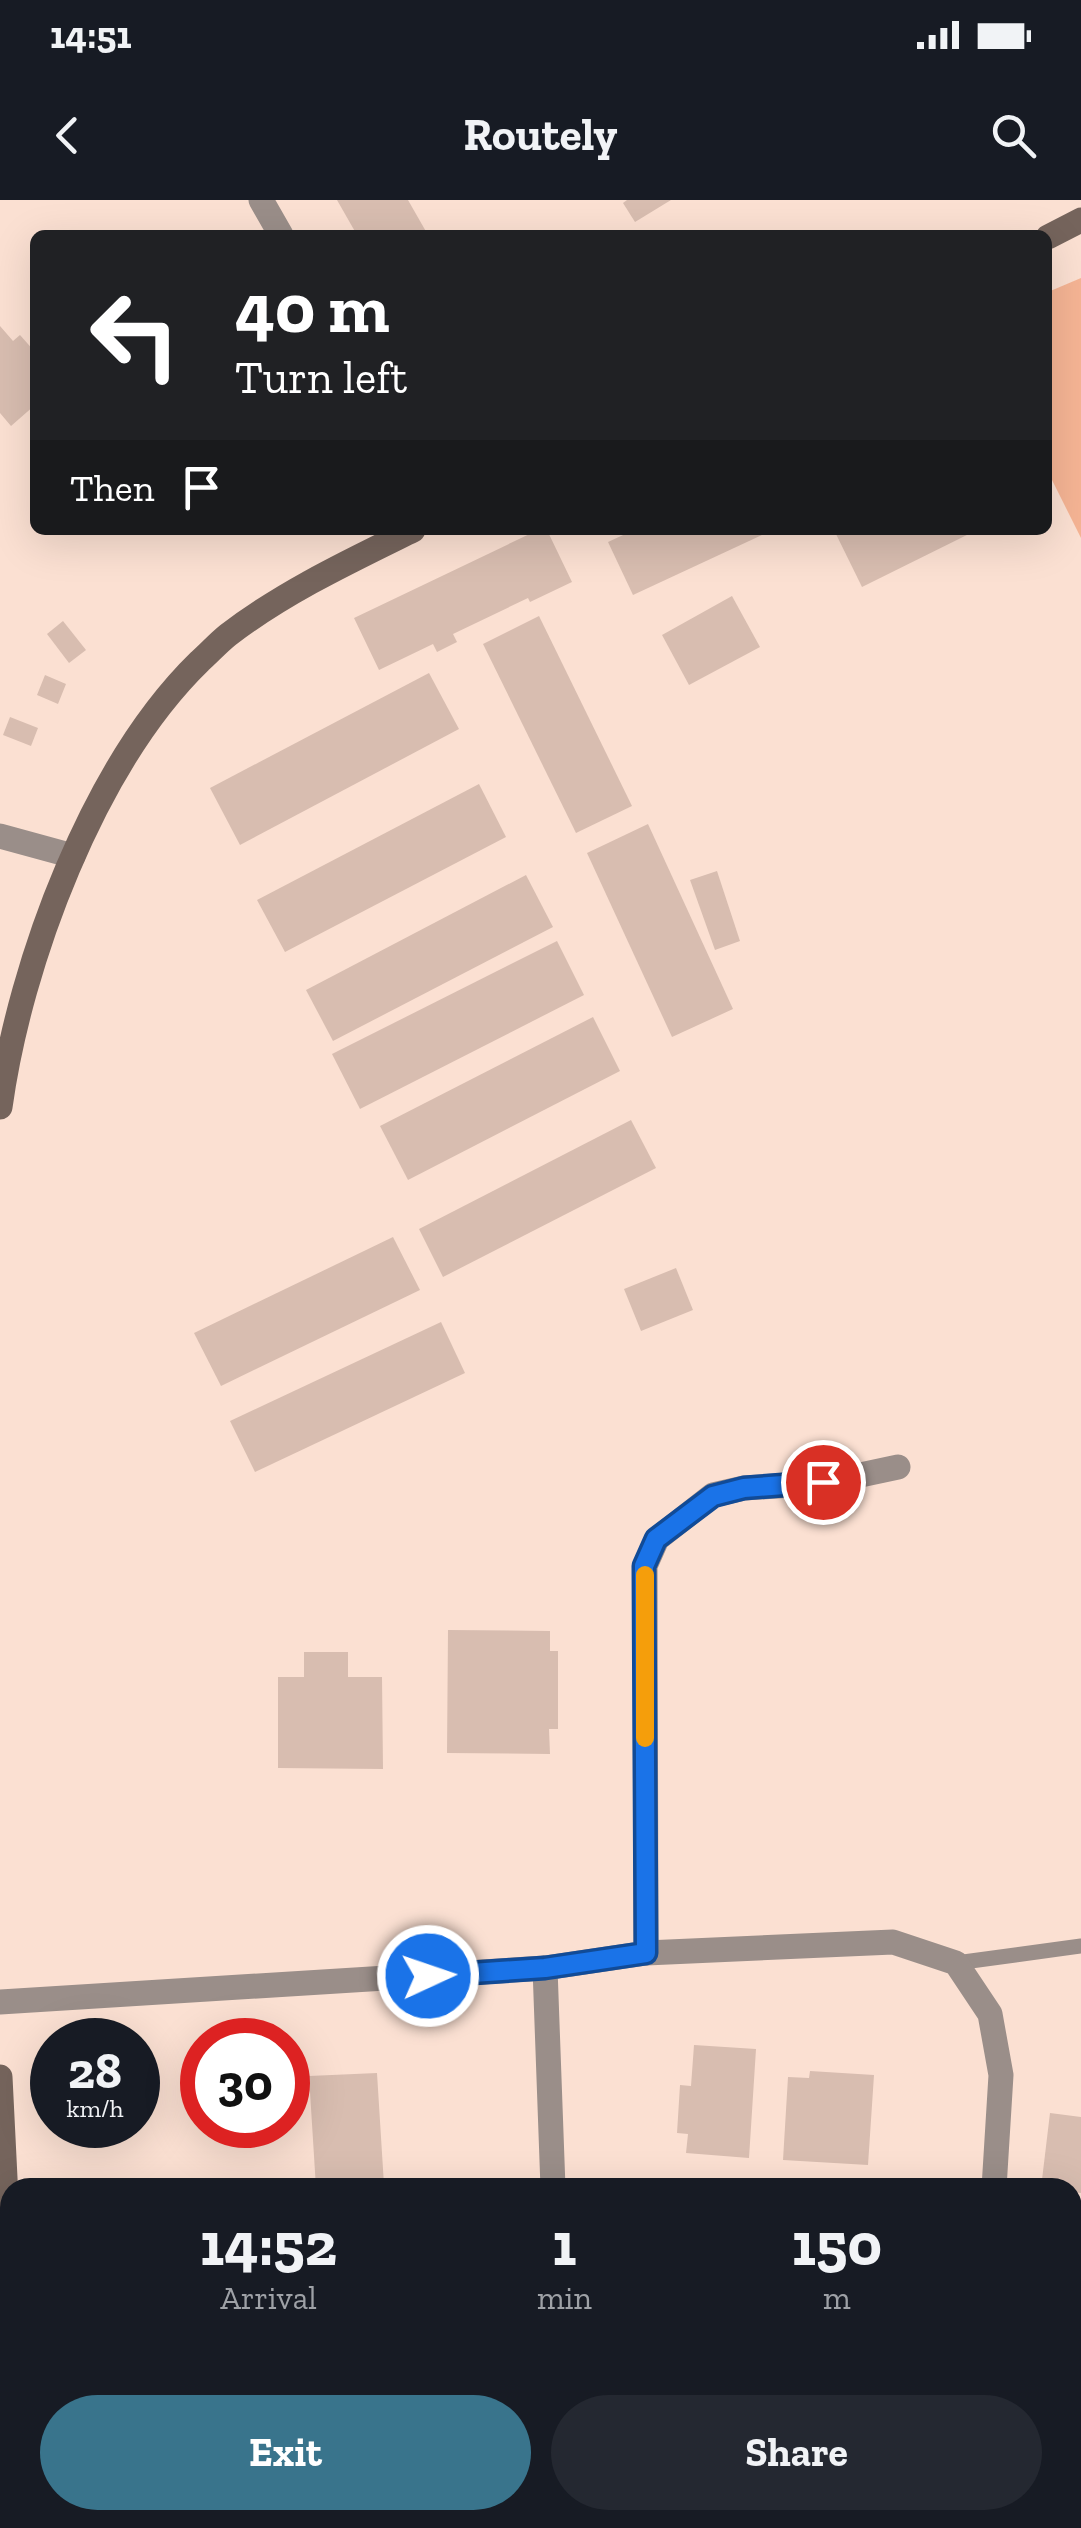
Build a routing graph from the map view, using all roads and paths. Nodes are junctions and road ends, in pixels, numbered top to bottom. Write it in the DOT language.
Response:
graph roads {
  1 [pos="261,200"];
  2 [pos="1081,220"];
  3 [pos="278,230"];
  4 [pos="1052,235"];
  5 [pos="403,535"];
  6 [pos="0,836"];
  7 [pos="73,856"];
  8 [pos="0,1107"];
  9 [pos="898,1467"];
  10 [pos="1081,1946"];
  11 [pos="646,1953"];
  12 [pos="956,1963"];
  13 [pos="545,1968"];
  14 [pos="0,2002"];
  15 [pos="0,2077"];
  16 [pos="5,2178"];
  17 [pos="553,2178"];
  18 [pos="995,2178"];
  1 -- 3 [label="street"];
  2 -- 4 [label="main road"];
  5 -- 7 [label="main road"];
  6 -- 7 [label="street"];
  7 -- 8 [label="main road"];
  9 -- 11 [label="street"];
  10 -- 12 [label="lane"];
  11 -- 12 [label="street"];
  11 -- 13 [label="street"];
  12 -- 18 [label="street"];
  13 -- 14 [label="street"];
  13 -- 17 [label="street"];
  15 -- 16 [label="main road"];
}
